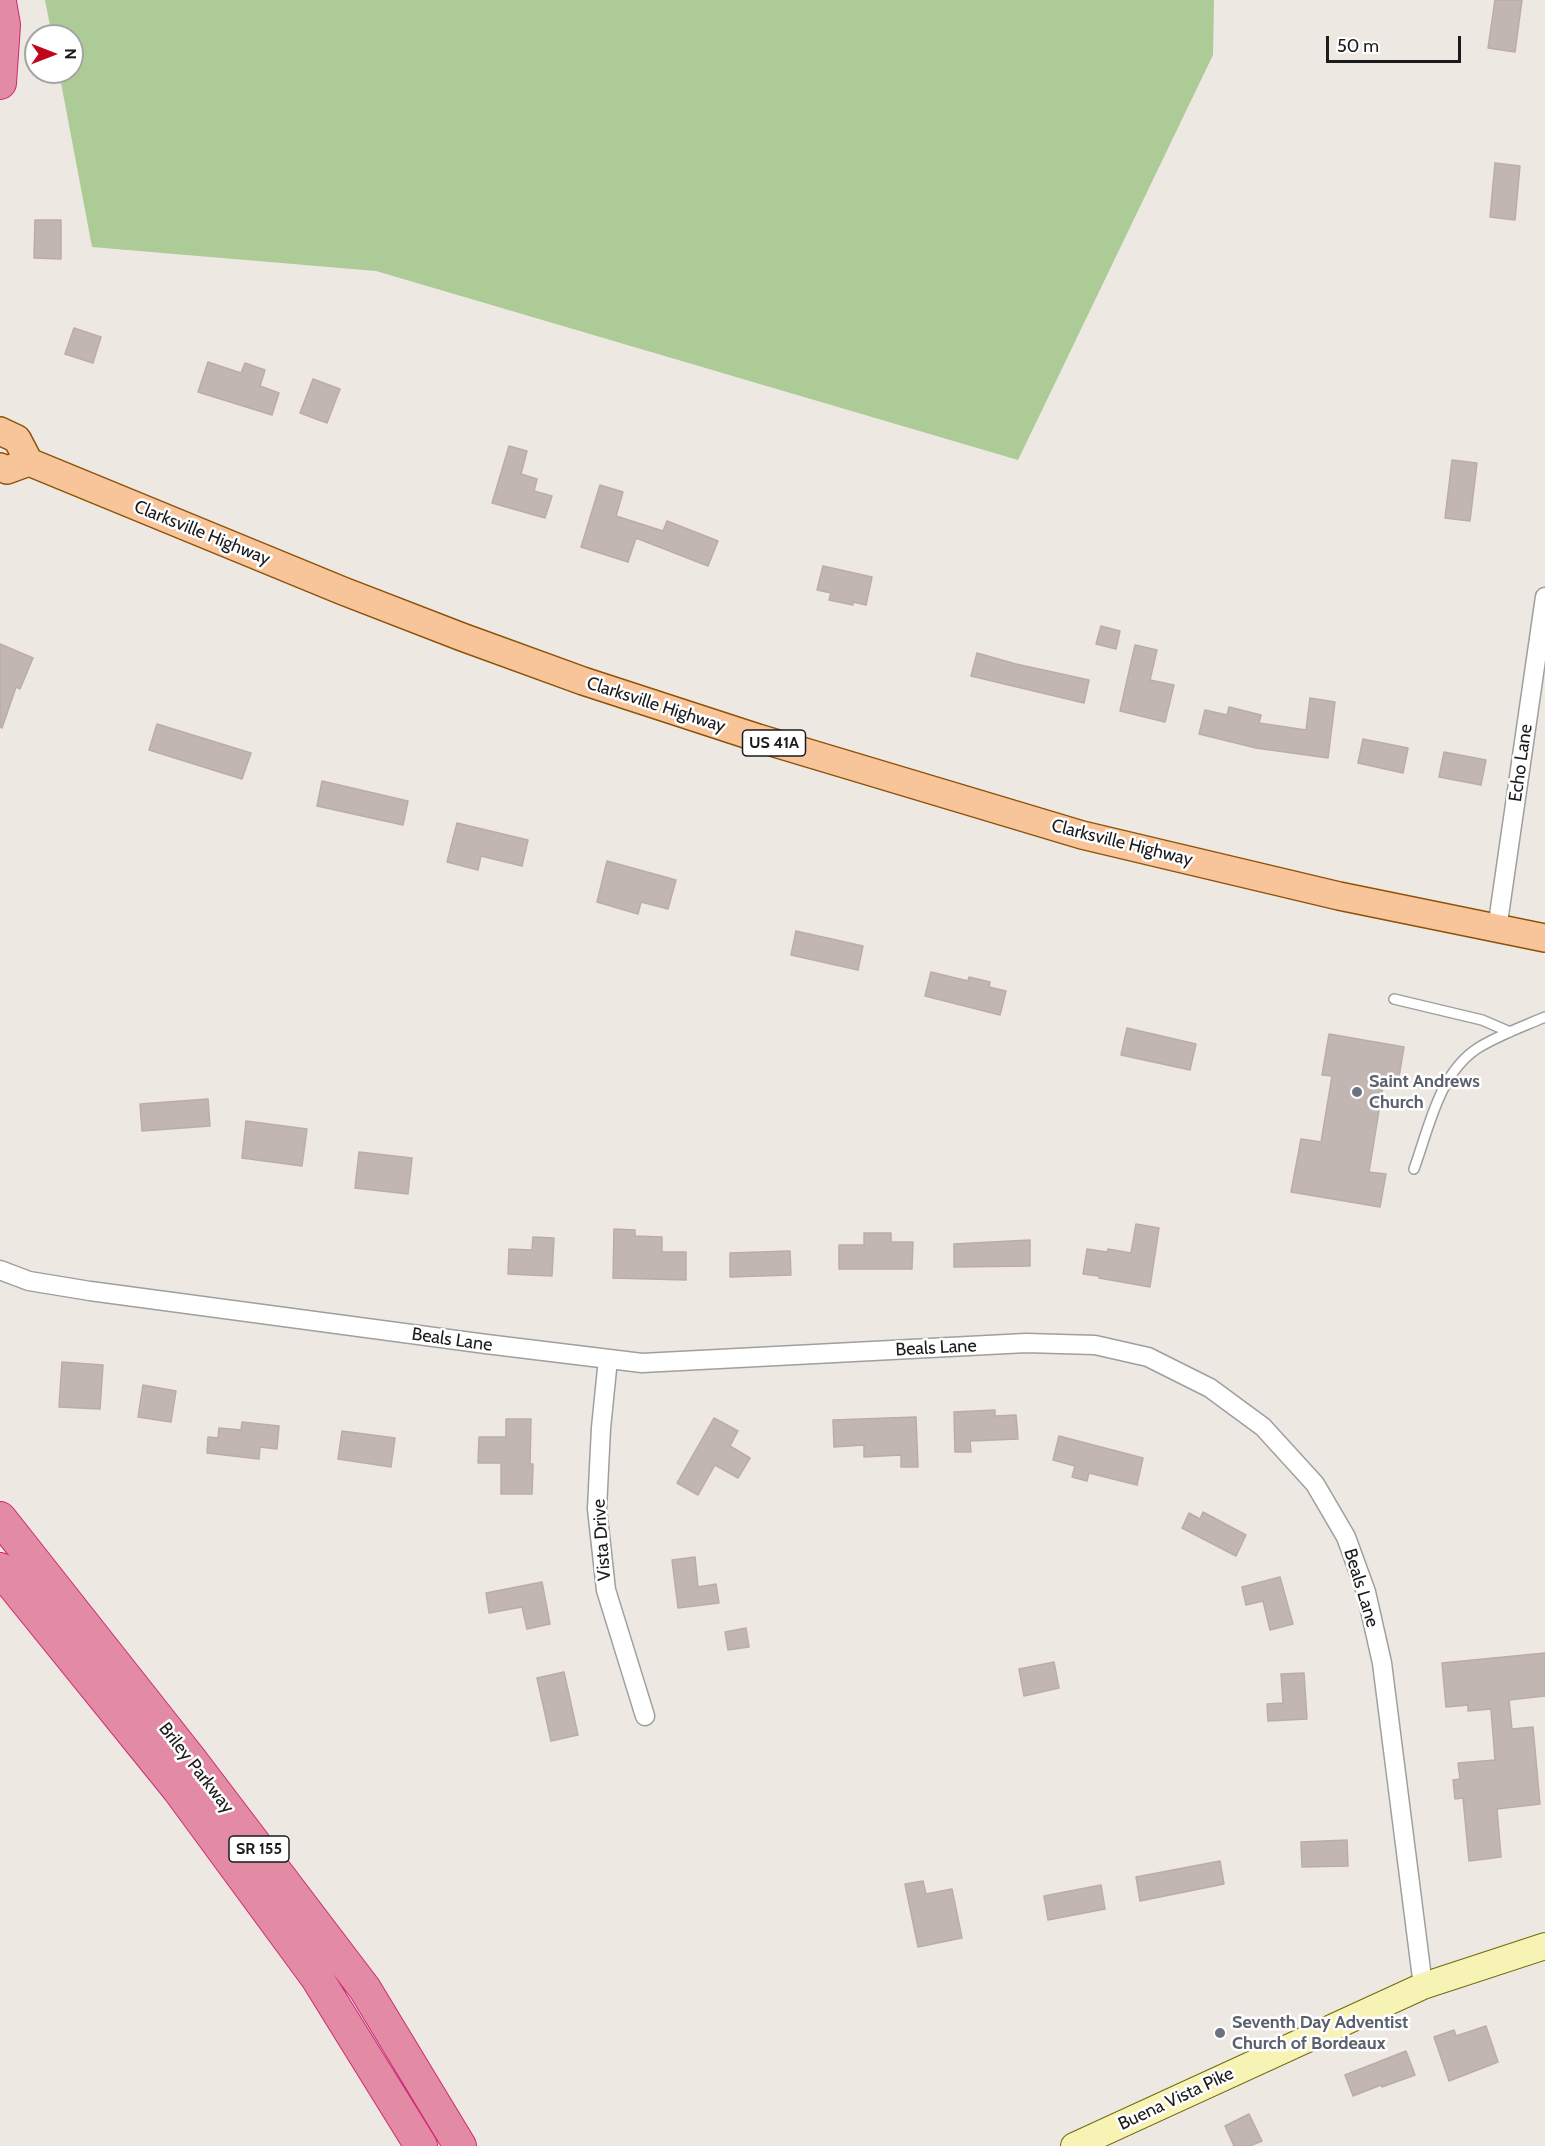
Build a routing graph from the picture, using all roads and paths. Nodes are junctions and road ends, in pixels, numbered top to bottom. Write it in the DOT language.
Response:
graph roads {
  1 [pos="0,2"];
  2 [pos="0,83"];
  3 [pos="0,431"];
  4 [pos="29,462"];
  5 [pos="0,467"];
  6 [pos="1545,597"];
  7 [pos="1497,929"];
  8 [pos="1545,938"];
  9 [pos="1394,999"];
  10 [pos="1545,1017"];
  11 [pos="1510,1032"];
  12 [pos="1414,1169"];
  13 [pos="0,1270"];
  14 [pos="608,1359"];
  15 [pos="0,1518"];
  16 [pos="0,1569"];
  17 [pos="645,1716"];
  18 [pos="1545,1946"];
  19 [pos="1423,1986"];
  20 [pos="421,2146"];
  21 [pos="460,2146"];
  22 [pos="1074,2146"];
  1 -- 2 [label="highway"];
  3 -- 4 [label="main road"];
  4 -- 5 [label="main road"];
  4 -- 7 [label="main road, Clarksville Highway / US 41A"];
  6 -- 7 [label="street, Echo Lane"];
  7 -- 8 [label="main road, Clarksville Highway / US 41A"];
  9 -- 11 [label="lane"];
  10 -- 11 [label="lane"];
  11 -- 12 [label="lane"];
  13 -- 14 [label="street, Beals Lane"];
  14 -- 17 [label="street, Vista Drive"];
  14 -- 19 [label="street, Beals Lane"];
  15 -- 21 [label="highway, Briley Parkway / SR 155"];
  16 -- 20 [label="highway, Briley Parkway / SR 155"];
  18 -- 19 [label="main road, Buena Vista Pike"];
  19 -- 22 [label="main road, Buena Vista Pike"];
}
